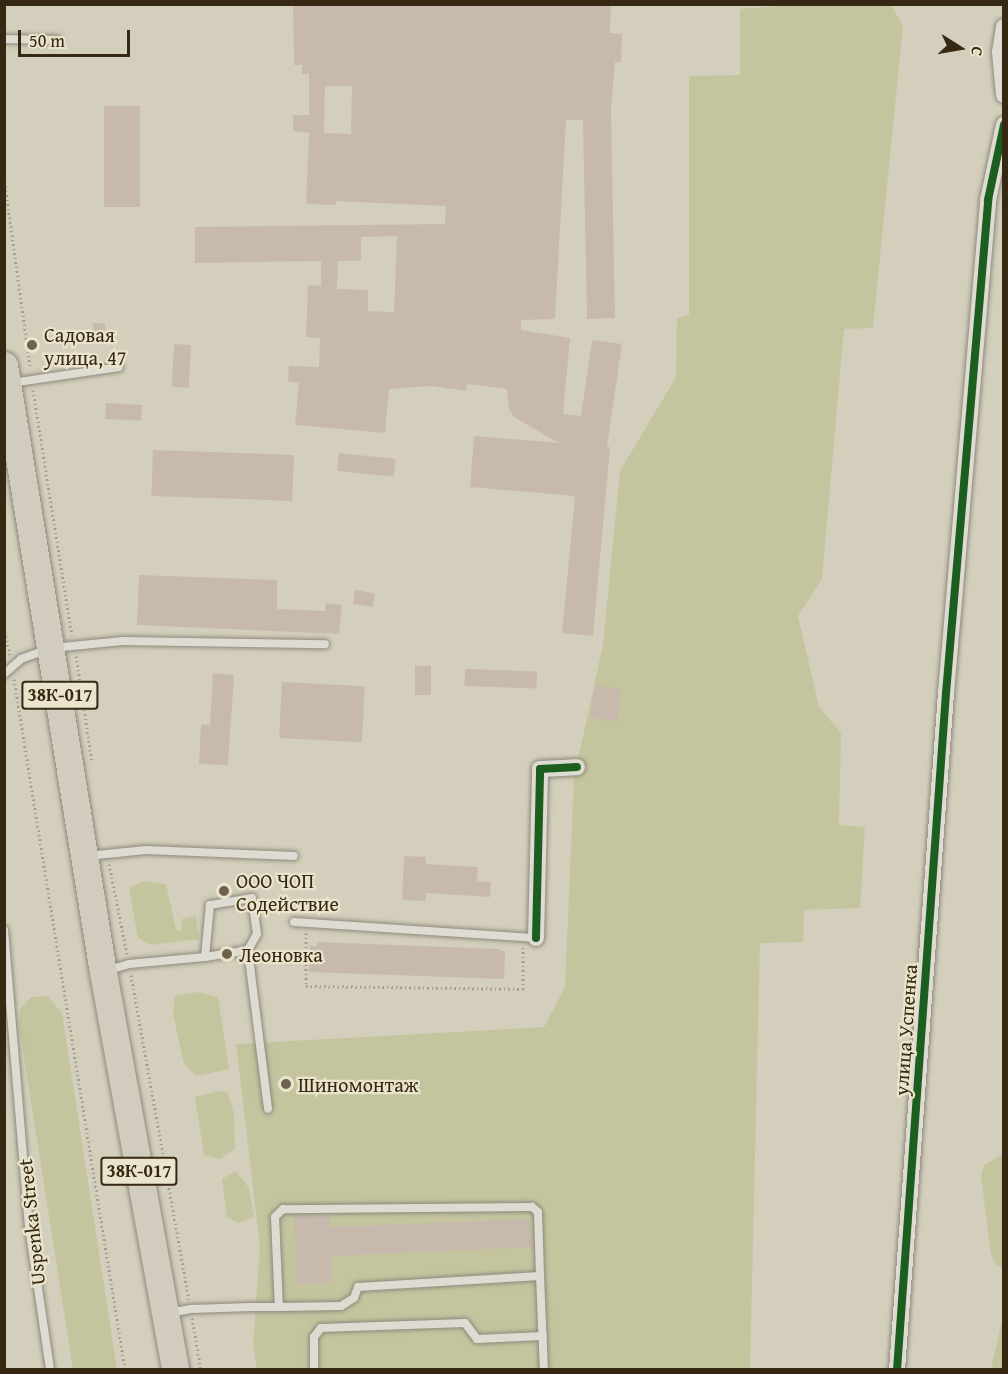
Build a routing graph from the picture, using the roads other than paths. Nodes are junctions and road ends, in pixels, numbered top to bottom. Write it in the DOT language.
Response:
graph roads {
  1 [pos="1004,27"];
  2 [pos="4,39"];
  3 [pos="57,40"];
  4 [pos="1004,95"];
  5 [pos="1004,125"];
  6 [pos="119,367"];
  7 [pos="14,376"];
  8 [pos="9,419"];
  9 [pos="325,644"];
  10 [pos="63,647"];
  11 [pos="4,674"];
  12 [pos="576,767"];
  13 [pos="95,855"];
  14 [pos="294,856"];
  15 [pos="294,922"];
  16 [pos="4,930"];
  17 [pos="536,938"];
  18 [pos="248,950"];
  19 [pos="205,957"];
  20 [pos="103,972"];
  21 [pos="268,1109"];
  22 [pos="540,1276"];
  23 [pos="279,1307"];
  24 [pos="165,1314"];
  25 [pos="543,1336"];
  26 [pos="50,1370"];
  27 [pos="175,1370"];
  28 [pos="314,1370"];
  29 [pos="544,1370"];
  30 [pos="897,1370"];
  1 -- 4 [label="street"];
  2 -- 3 [label="lane"];
  5 -- 30 [label="street, улица Успенка"];
  6 -- 7 [label="lane"];
  7 -- 8 [label="main road, 38К-017"];
  8 -- 10 [label="main road, 38К-017"];
  9 -- 10 [label="lane"];
  10 -- 11 [label="lane"];
  10 -- 13 [label="main road, 38К-017"];
  12 -- 17 [label="street"];
  13 -- 14 [label="lane"];
  13 -- 20 [label="main road, 38К-017"];
  15 -- 17 [label="lane"];
  16 -- 26 [label="lane, Uspenka Street"];
  18 -- 19 [label="lane"];
  18 -- 19 [label="lane"];
  18 -- 21 [label="lane"];
  19 -- 20 [label="lane"];
  20 -- 24 [label="main road, 38К-017"];
  22 -- 23 [label="lane"];
  22 -- 23 [label="lane"];
  22 -- 25 [label="lane"];
  23 -- 24 [label="lane"];
  24 -- 27 [label="main road, 38К-017"];
  25 -- 28 [label="lane"];
  25 -- 29 [label="lane"];
}
